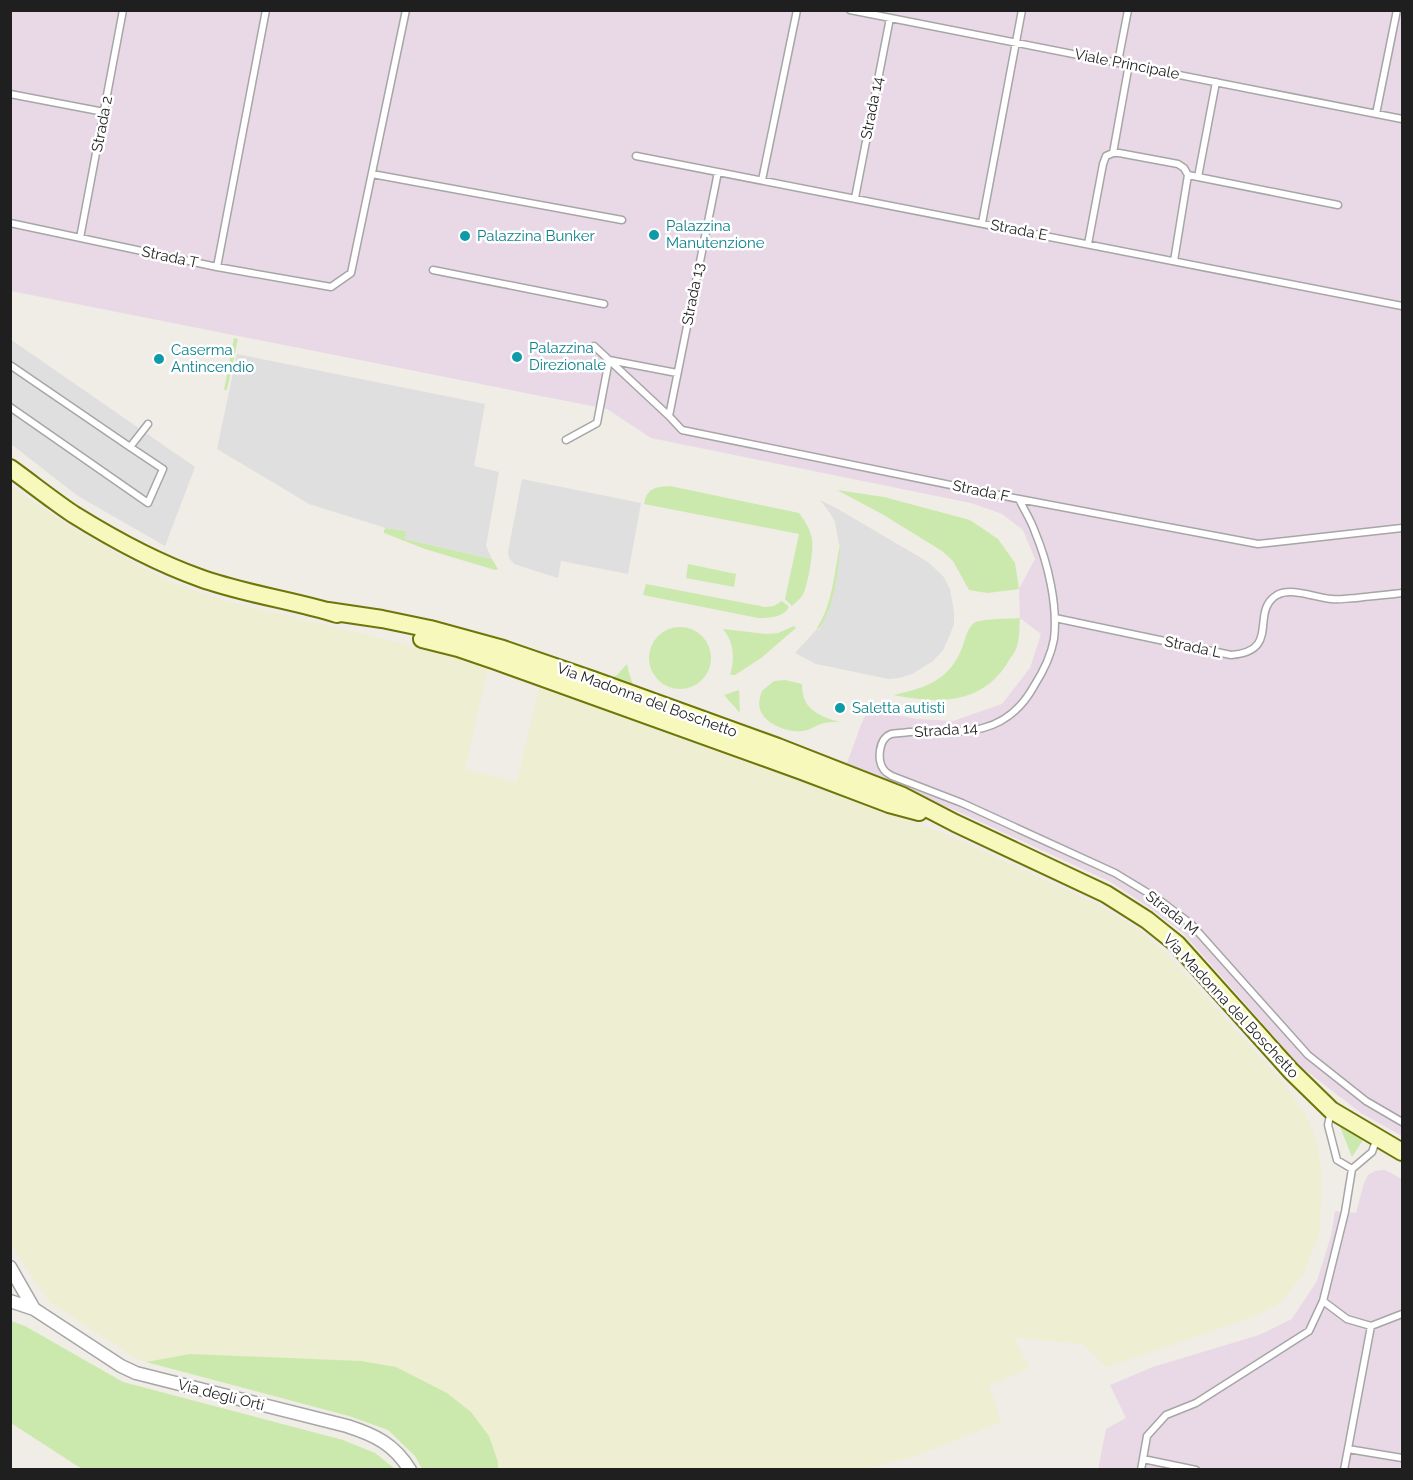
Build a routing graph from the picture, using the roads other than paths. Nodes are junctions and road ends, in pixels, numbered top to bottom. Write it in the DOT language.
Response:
graph roads {
  1 [pos="123,10"];
  2 [pos="266,10"];
  3 [pos="406,10"];
  4 [pos="797,10"];
  5 [pos="850,10"];
  6 [pos="1022,10"];
  7 [pos="1128,10"];
  8 [pos="1396,10"];
  9 [pos="890,18"];
  10 [pos="1016,43"];
  11 [pos="1118,62"];
  12 [pos="1129,64"];
  13 [pos="1216,82"];
  14 [pos="10,94"];
  15 [pos="104,112"];
  16 [pos="1376,114"];
  17 [pos="1402,119"];
  18 [pos="1113,153"];
  19 [pos="636,156"];
  20 [pos="718,172"];
  21 [pos="372,174"];
  22 [pos="1188,175"];
  23 [pos="1198,177"];
  24 [pos="762,180"];
  25 [pos="855,198"];
  26 [pos="1338,205"];
  27 [pos="622,220"];
  28 [pos="10,223"];
  29 [pos="982,223"];
  30 [pos="81,238"];
  31 [pos="1088,244"];
  32 [pos="1173,261"];
  33 [pos="218,267"];
  34 [pos="433,270"];
  35 [pos="604,304"];
  36 [pos="1402,306"];
  37 [pos="594,346"];
  38 [pos="609,360"];
  39 [pos="10,365"];
  40 [pos="677,373"];
  41 [pos="10,407"];
  42 [pos="669,416"];
  43 [pos="148,424"];
  44 [pos="566,440"];
  45 [pos="130,447"];
  46 [pos="10,468"];
  47 [pos="1019,499"];
  48 [pos="1402,528"];
  49 [pos="1402,593"];
  50 [pos="1055,618"];
  51 [pos="892,776"];
  52 [pos="1331,1110"];
  53 [pos="1402,1122"];
  54 [pos="1377,1138"];
  55 [pos="1402,1152"];
  56 [pos="1352,1169"];
  57 [pos="10,1267"];
  58 [pos="10,1301"];
  59 [pos="1323,1301"];
  60 [pos="34,1309"];
  61 [pos="1402,1314"];
  62 [pos="1371,1326"];
  63 [pos="1348,1449"];
  64 [pos="1402,1458"];
  65 [pos="1143,1459"];
  66 [pos="410,1470"];
  67 [pos="1141,1470"];
  68 [pos="1196,1470"];
  69 [pos="1344,1470"];
  1 -- 15 [label="lane, Strada 2"];
  2 -- 33 [label="lane"];
  3 -- 21 [label="lane"];
  4 -- 24 [label="lane"];
  5 -- 9 [label="lane, Viale Principale"];
  6 -- 10 [label="lane"];
  7 -- 11 [label="lane"];
  8 -- 16 [label="lane"];
  9 -- 10 [label="lane, Viale Principale"];
  9 -- 25 [label="lane, Strada 14"];
  10 -- 11 [label="lane, Viale Principale"];
  10 -- 29 [label="lane"];
  11 -- 12 [label="lane, Viale Principale"];
  12 -- 13 [label="lane, Viale Principale"];
  12 -- 18 [label="lane"];
  13 -- 16 [label="lane, Viale Principale"];
  13 -- 23 [label="lane"];
  14 -- 15 [label="lane"];
  15 -- 30 [label="lane, Strada 2"];
  16 -- 17 [label="lane, Viale Principale"];
  18 -- 22 [label="lane"];
  18 -- 31 [label="lane"];
  19 -- 20 [label="lane, Strada E"];
  20 -- 24 [label="lane, Strada E"];
  20 -- 40 [label="lane, Strada 13"];
  21 -- 27 [label="lane"];
  21 -- 33 [label="lane, Strada T"];
  22 -- 23 [label="lane"];
  22 -- 32 [label="lane"];
  23 -- 26 [label="lane"];
  24 -- 25 [label="lane, Strada E"];
  25 -- 29 [label="lane, Strada E"];
  28 -- 30 [label="lane, Strada T"];
  29 -- 31 [label="lane, Strada E"];
  30 -- 33 [label="lane, Strada T"];
  31 -- 32 [label="lane, Strada E"];
  32 -- 36 [label="lane, Strada E"];
  34 -- 35 [label="lane"];
  37 -- 38 [label="lane, Strada F"];
  38 -- 40 [label="lane"];
  38 -- 42 [label="lane, Strada F"];
  38 -- 44 [label="lane"];
  39 -- 45 [label="lane"];
  40 -- 42 [label="lane, Strada 13"];
  41 -- 45 [label="lane"];
  42 -- 47 [label="lane, Strada F"];
  43 -- 45 [label="lane"];
  46 -- 52 [label="main road, Via Madonna del Boschetto"];
  47 -- 48 [label="lane, Strada F"];
  47 -- 50 [label="lane, Strada 14"];
  49 -- 50 [label="lane, Strada L"];
  50 -- 51 [label="lane, Strada 14"];
  51 -- 53 [label="lane, Strada M"];
  52 -- 54 [label="main road, Via Madonna del Boschetto"];
  52 -- 56 [label="lane"];
  54 -- 55 [label="main road, Via Madonna del Boschetto"];
  54 -- 56 [label="lane"];
  56 -- 59 [label="lane"];
  57 -- 60 [label="street, Via degli Orti"];
  58 -- 60 [label="street, Via degli Orti"];
  59 -- 62 [label="lane"];
  59 -- 65 [label="lane"];
  60 -- 66 [label="street, Via degli Orti"];
  61 -- 62 [label="lane"];
  62 -- 63 [label="lane"];
  63 -- 64 [label="lane"];
  63 -- 69 [label="lane"];
  65 -- 67 [label="lane"];
  65 -- 68 [label="lane"];
}
